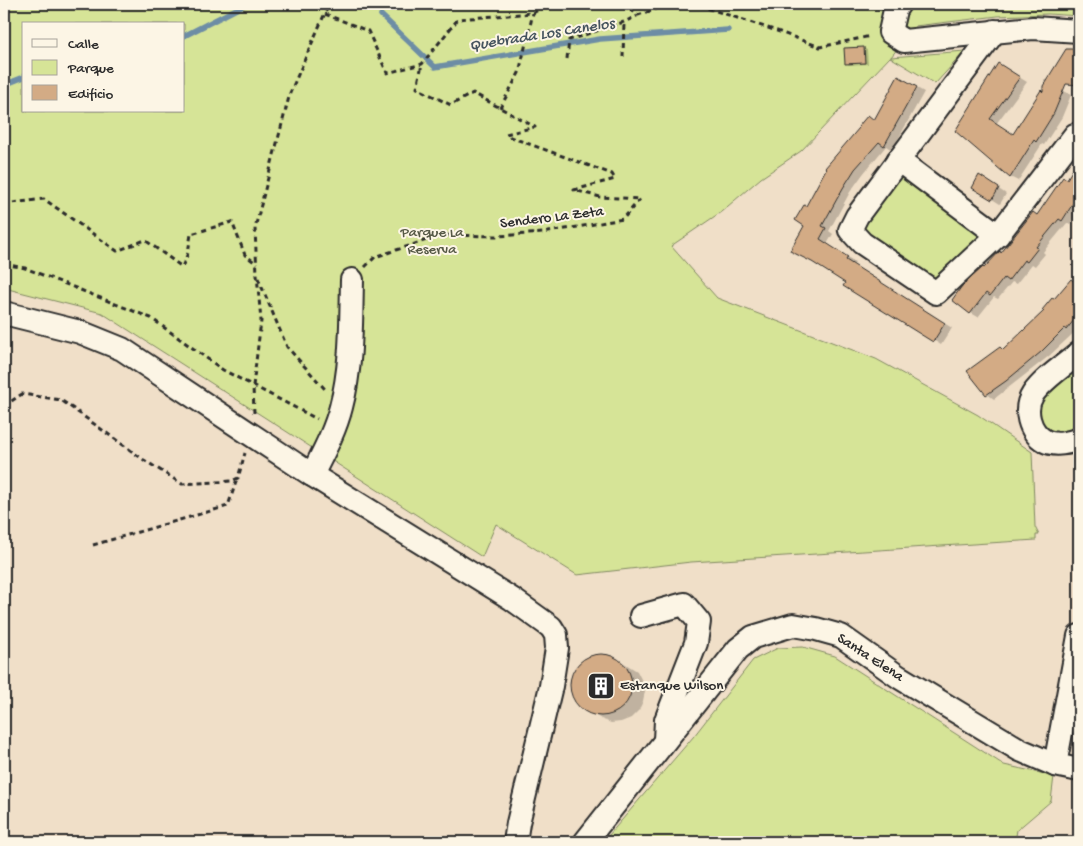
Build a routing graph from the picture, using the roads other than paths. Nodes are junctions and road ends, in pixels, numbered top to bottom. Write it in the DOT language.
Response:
graph roads {
  1 [pos="899,4"];
  2 [pos="995,31"];
  3 [pos="1079,31"];
  4 [pos="1075,135"];
  5 [pos="898,160"];
  6 [pos="998,234"];
  7 [pos="352,280"];
  8 [pos="4,313"];
  9 [pos="1079,353"];
  10 [pos="1079,439"];
  11 [pos="312,475"];
  12 [pos="641,616"];
  13 [pos="1079,636"];
  14 [pos="665,741"];
  15 [pos="1055,764"];
  16 [pos="1079,770"];
  17 [pos="515,842"];
  18 [pos="584,842"];
  1 -- 2 [label="street"];
  2 -- 3 [label="street"];
  2 -- 5 [label="street"];
  4 -- 6 [label="street"];
  5 -- 6 [label="street"];
  5 -- 6 [label="street"];
  7 -- 11 [label="street"];
  8 -- 11 [label="street"];
  9 -- 10 [label="street"];
  11 -- 17 [label="street"];
  12 -- 14 [label="street"];
  13 -- 15 [label="street"];
  14 -- 15 [label="street, Santa Elena"];
  14 -- 18 [label="street, Santa Elena"];
  15 -- 16 [label="street, Santa Elena"];
}
